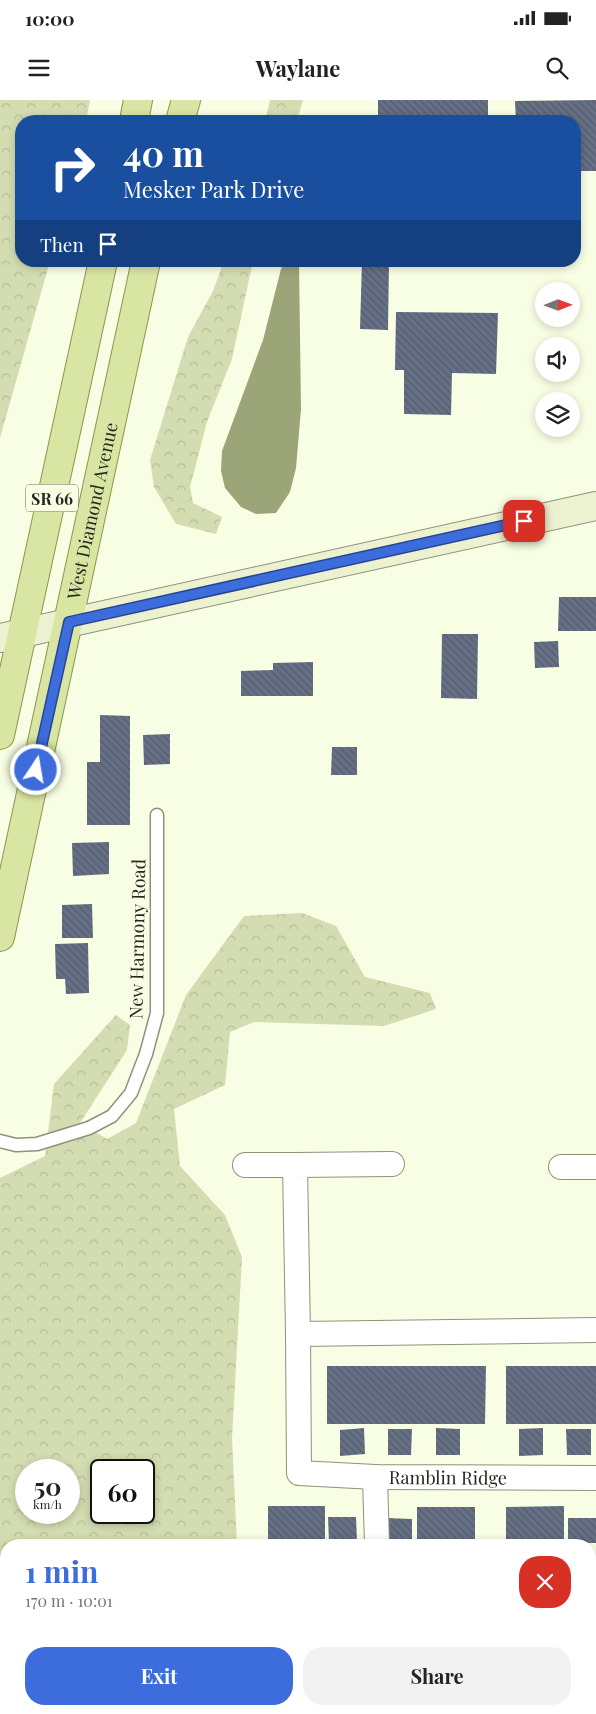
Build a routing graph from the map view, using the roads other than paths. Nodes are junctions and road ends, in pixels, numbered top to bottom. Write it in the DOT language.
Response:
graph roads {
  1 [pos="138,100"];
  2 [pos="186,100"];
  3 [pos="135,115"];
  4 [pos="182,115"];
  5 [pos="102,267"];
  6 [pos="145,267"];
  7 [pos="596,506"];
  8 [pos="69,622"];
  9 [pos="11,635"];
  10 [pos="0,735"];
  11 [pos="157,815"];
  12 [pos="0,937"];
  13 [pos="0,1141"];
  14 [pos="392,1164"];
  15 [pos="245,1165"];
  16 [pos="294,1165"];
  17 [pos="560,1167"];
  18 [pos="596,1167"];
  19 [pos="596,1330"];
  20 [pos="298,1334"];
  21 [pos="375,1477"];
  22 [pos="596,1478"];
  23 [pos="377,1539"];
  1 -- 3 [label="main road"];
  2 -- 4 [label="main road"];
  5 -- 9 [label="main road, SR 66"];
  6 -- 8 [label="main road, West Diamond Avenue / SR 66"];
  7 -- 8 [label="street"];
  8 -- 9 [label="street"];
  8 -- 12 [label="main road, West Diamond Avenue / SR 66"];
  9 -- 10 [label="main road, SR 66"];
  11 -- 13 [label="lane, New Harmony Road"];
  14 -- 16 [label="street"];
  15 -- 16 [label="street"];
  16 -- 20 [label="street"];
  17 -- 18 [label="street"];
  19 -- 20 [label="street"];
  20 -- 21 [label="street, Ramblin Ridge"];
  21 -- 22 [label="street, Ramblin Ridge"];
  21 -- 23 [label="street"];
}
